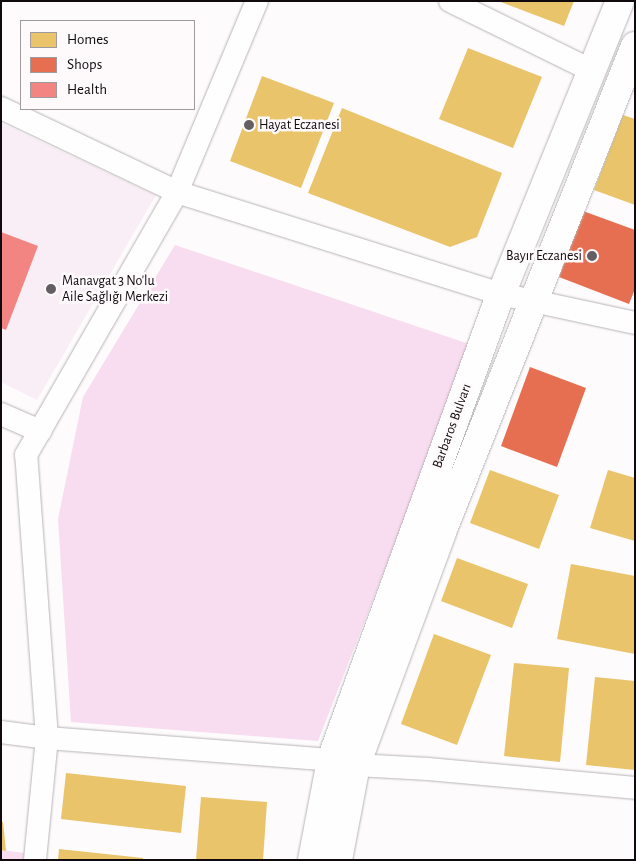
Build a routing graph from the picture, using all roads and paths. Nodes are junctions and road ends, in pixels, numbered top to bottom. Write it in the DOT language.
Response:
graph roads {
  1 [pos="257,1"];
  2 [pos="450,1"];
  3 [pos="620,1"];
  4 [pos="635,46"];
  5 [pos="593,71"];
  6 [pos="1,108"];
  7 [pos="177,192"];
  8 [pos="501,294"];
  9 [pos="534,303"];
  10 [pos="635,323"];
  11 [pos="1,414"];
  12 [pos="40,431"];
  13 [pos="1,732"];
  14 [pos="47,738"];
  15 [pos="344,763"];
  16 [pos="635,788"];
  17 [pos="35,860"];
  18 [pos="312,860"];
  19 [pos="338,860"];
  1 -- 7 [label="street"];
  2 -- 5 [label="street"];
  3 -- 5 [label="street, Barbaros Bulvarı"];
  4 -- 9 [label="street, Barbaros Bulvarı"];
  5 -- 8 [label="street, Barbaros Bulvarı"];
  6 -- 7 [label="street"];
  7 -- 8 [label="street"];
  7 -- 12 [label="street"];
  8 -- 9 [label="street"];
  8 -- 15 [label="street, Barbaros Bulvarı"];
  9 -- 10 [label="street"];
  9 -- 15 [label="street, Barbaros Bulvarı"];
  11 -- 12 [label="street"];
  12 -- 14 [label="street"];
  13 -- 14 [label="street"];
  14 -- 15 [label="street"];
  14 -- 17 [label="street"];
  15 -- 16 [label="street"];
  15 -- 18 [label="street, Barbaros Bulvarı"];
  15 -- 19 [label="street, Barbaros Bulvarı"];
}
